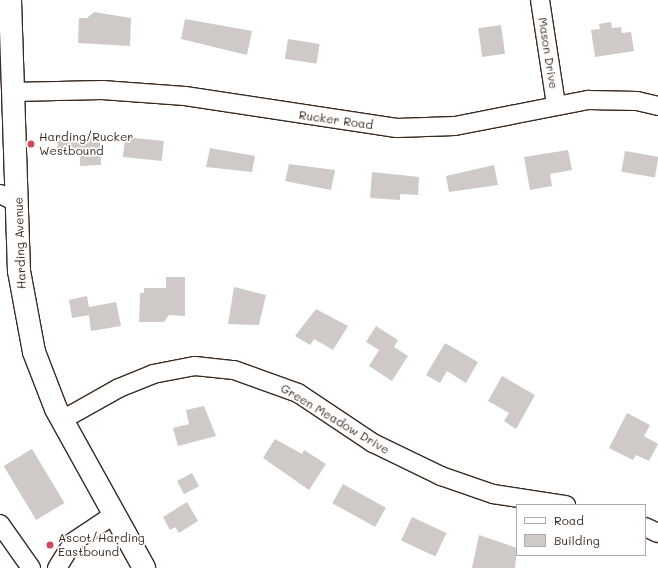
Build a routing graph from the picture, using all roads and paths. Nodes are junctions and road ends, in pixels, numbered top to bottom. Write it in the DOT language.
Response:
graph roads {
  1 [pos="10,0"];
  2 [pos="540,0"];
  3 [pos="13,92"];
  4 [pos="556,105"];
  5 [pos="658,106"];
  6 [pos="9,198"];
  7 [pos="62,420"];
  8 [pos="559,504"];
  9 [pos="115,514"];
  10 [pos="0,524"];
  11 [pos="646,527"];
  12 [pos="658,533"];
  13 [pos="141,562"];
  14 [pos="32,568"];
  15 [pos="57,568"];
  1 -- 3 [label="main road, Harding Avenue"];
  2 -- 4 [label="street, Mason Drive"];
  3 -- 4 [label="street, Rucker Road"];
  3 -- 6 [label="main road, Harding Avenue"];
  4 -- 5 [label="street, Rucker Road"];
  6 -- 7 [label="main road, Harding Avenue"];
  7 -- 8 [label="street, Green Meadow Drive"];
  7 -- 9 [label="main road, Harding Avenue"];
  9 -- 13 [label="main road, Harding Avenue"];
  9 -- 15 [label="street"];
  10 -- 14 [label="street"];
  11 -- 12 [label="street"];
}
